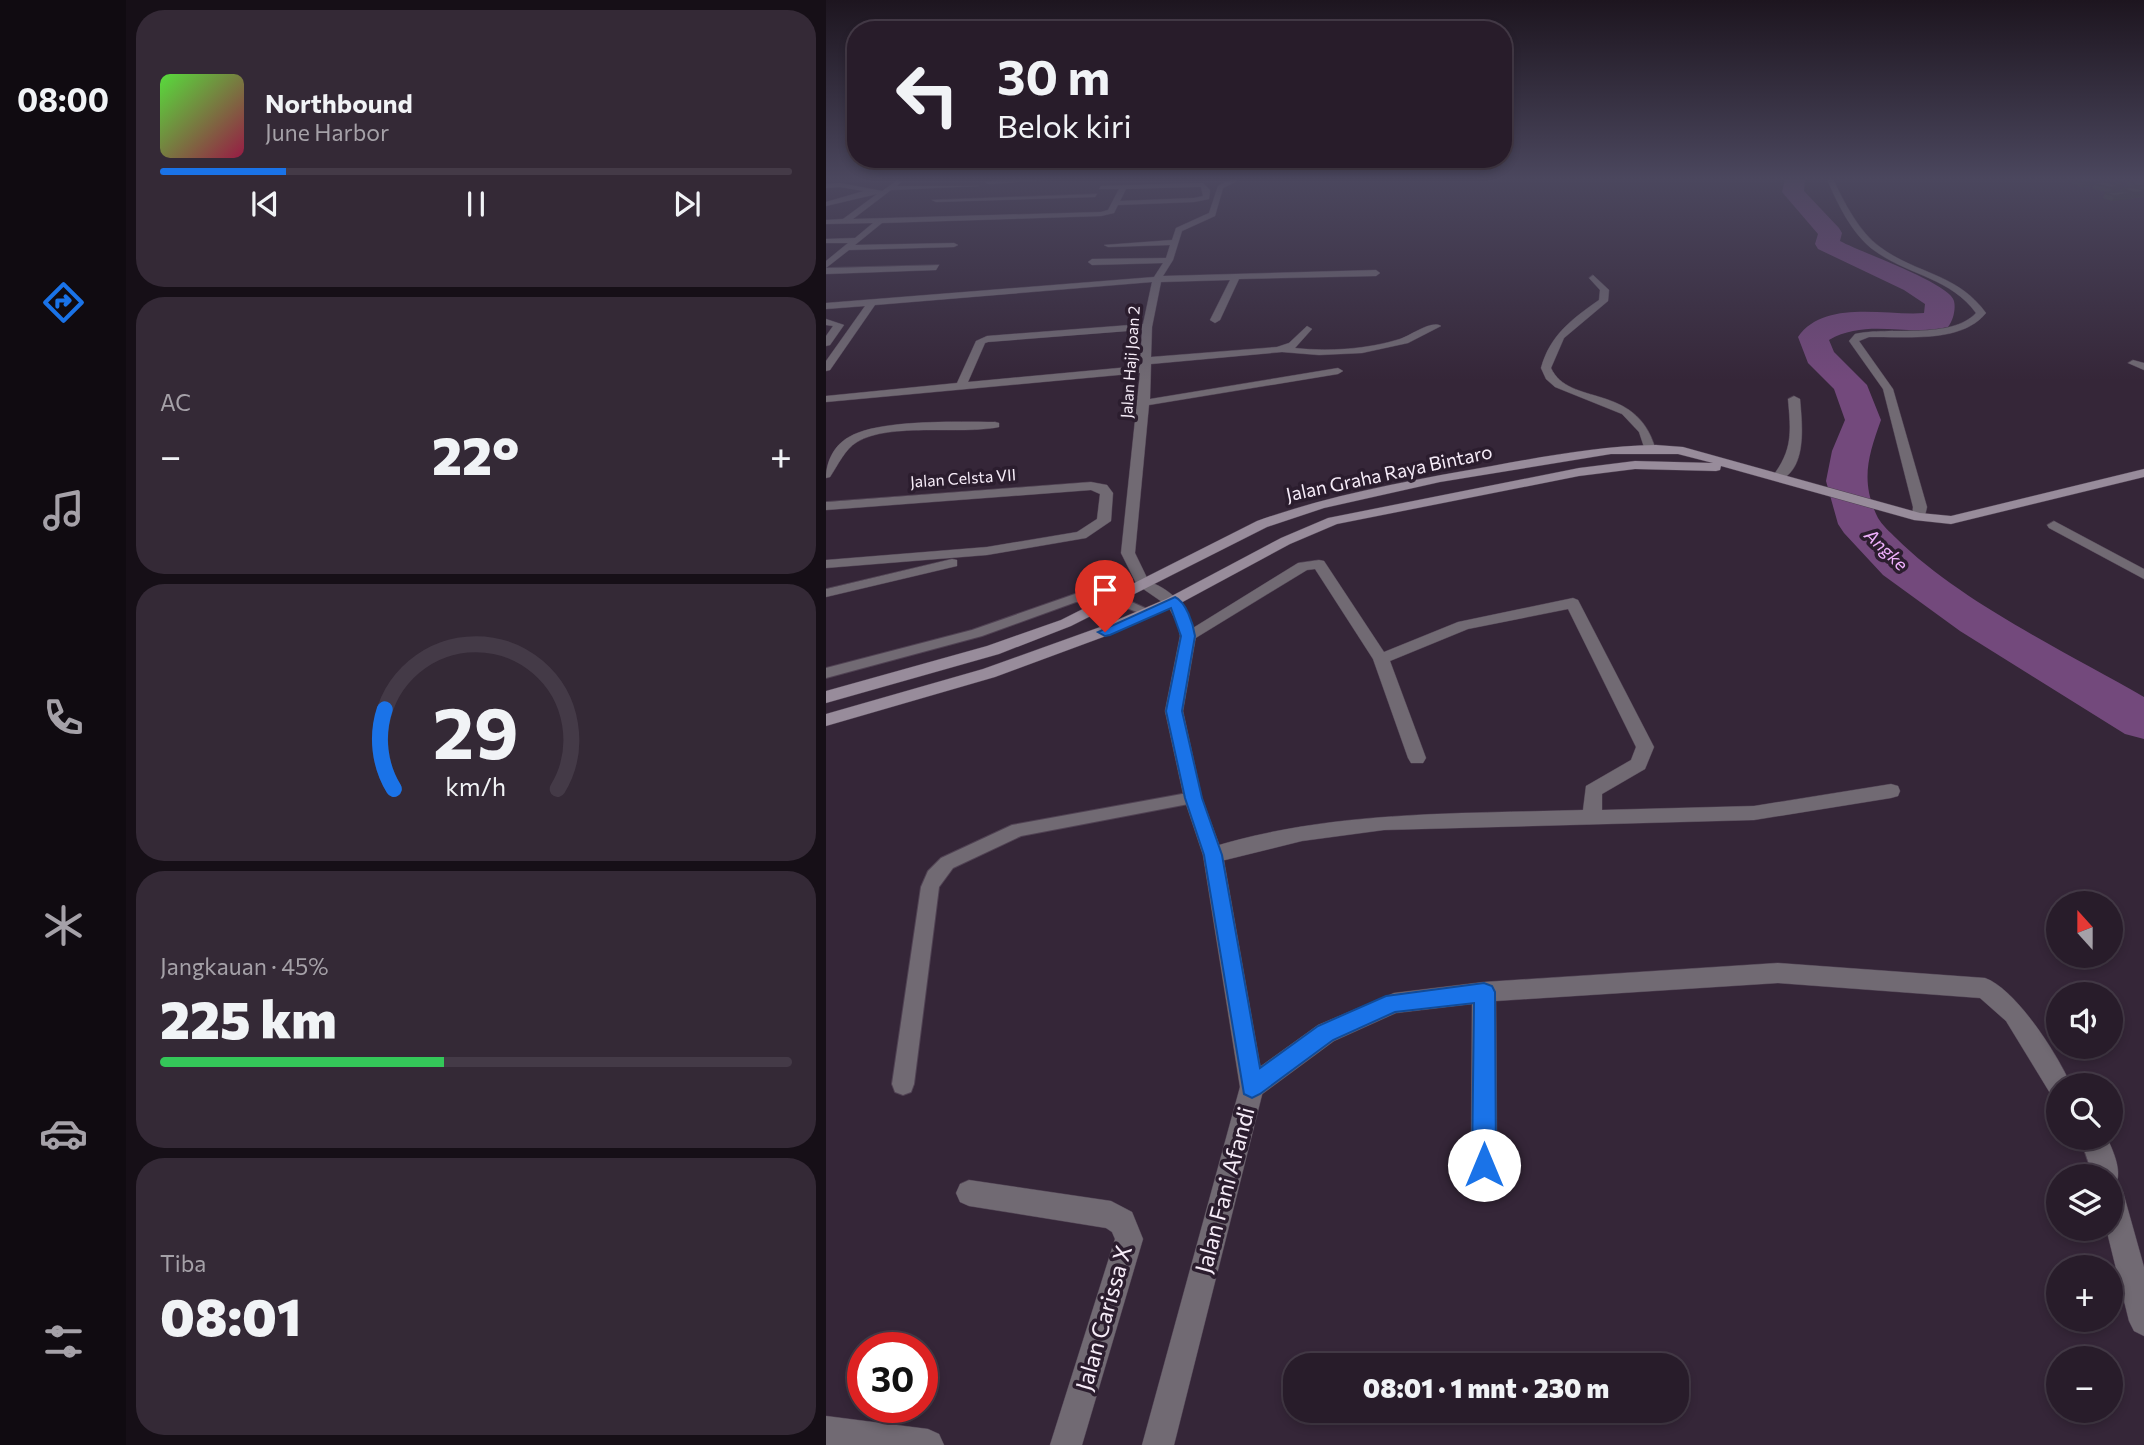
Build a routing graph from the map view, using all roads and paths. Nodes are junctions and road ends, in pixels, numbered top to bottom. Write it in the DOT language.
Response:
graph roads {
  1 [pos="902,246"];
  2 [pos="1173,246"];
  3 [pos="1873,246"];
  4 [pos="846,248"];
  5 [pos="1169,260"];
  6 [pos="1092,262"];
  7 [pos="827,265"];
  8 [pos="936,267"];
  9 [pos="1376,274"];
  10 [pos="1236,277"];
  11 [pos="1593,278"];
  12 [pos="1157,279"];
  13 [pos="904,294"];
  14 [pos="826,295"];
  15 [pos="872,302"];
  16 [pos="826,306"];
  17 [pos="1215,320"];
  18 [pos="826,322"];
  19 [pos="1436,326"];
  20 [pos="1147,327"];
  21 [pos="1307,329"];
  22 [pos="826,343"];
  23 [pos="1283,349"];
  24 [pos="1145,365"];
  25 [pos="826,368"];
  26 [pos="1338,371"];
  27 [pos="961,386"];
  28 [pos="826,399"];
  29 [pos="1794,399"];
  30 [pos="1144,403"];
  31 [pos="995,425"];
  32 [pos="1648,447"];
  33 [pos="1741,468"];
  34 [pos="2144,473"];
  35 [pos="826,474"];
  36 [pos="1778,477"];
  37 [pos="826,506"];
  38 [pos="1919,517"];
  39 [pos="2054,525"];
  40 [pos="987,551"];
  41 [pos="826,564"];
  42 [pos="2144,575"];
  43 [pos="1143,584"];
  44 [pos="826,593"];
  45 [pos="1114,598"];
  46 [pos="1175,601"];
  47 [pos="1149,613"];
  48 [pos="1188,636"];
  49 [pos="1381,659"];
  50 [pos="826,673"];
  51 [pos="826,697"];
  52 [pos="826,720"];
  53 [pos="1417,758"];
  54 [pos="1891,791"];
  55 [pos="1193,798"];
  56 [pos="1592,819"];
  57 [pos="1213,855"];
  58 [pos="1484,992"];
  59 [pos="2051,1073"];
  60 [pos="902,1084"];
  61 [pos="1252,1087"];
  62 [pos="1484,1165"];
  63 [pos="969,1193"];
  64 [pos="2123,1241"];
  65 [pos="2144,1321"];
  66 [pos="826,1432"];
  67 [pos="928,1445"];
  68 [pos="1066,1445"];
  69 [pos="1158,1445"];
  1 -- 4 [label="street"];
  2 -- 5 [label="street, Jalan Haji Joan 2"];
  3 -- 38 [label="street"];
  4 -- 7 [label="street"];
  5 -- 6 [label="street"];
  5 -- 12 [label="street, Jalan Haji Joan 2"];
  7 -- 8 [label="street"];
  9 -- 10 [label="street"];
  10 -- 12 [label="street"];
  10 -- 17 [label="street"];
  11 -- 32 [label="street"];
  12 -- 15 [label="street"];
  12 -- 20 [label="street, Jalan Haji Joan 2"];
  13 -- 14 [label="street"];
  15 -- 16 [label="street"];
  15 -- 25 [label="street"];
  18 -- 22 [label="street"];
  19 -- 23 [label="street"];
  20 -- 24 [label="street, Jalan Haji Joan 2"];
  20 -- 27 [label="street"];
  21 -- 23 [label="street"];
  23 -- 24 [label="street"];
  24 -- 27 [label="street"];
  24 -- 30 [label="street, Jalan Haji Joan 2"];
  26 -- 30 [label="street"];
  27 -- 28 [label="street"];
  29 -- 36 [label="street"];
  30 -- 43 [label="street, Jalan Haji Joan 2"];
  31 -- 35 [label="street"];
  32 -- 33 [label="main road, Jalan Graha Raya Bintaro"];
  32 -- 43 [label="main road, Jalan Graha Raya Bintaro"];
  33 -- 36 [label="main road, Jalan Graha Raya Bintaro"];
  33 -- 46 [label="main road, Jalan Graha Raya Bintaro"];
  34 -- 38 [label="main road, Jalan Graha Raya Bintaro"];
  36 -- 38 [label="main road, Jalan Graha Raya Bintaro"];
  37 -- 40 [label="street, Jalan Celsta VII"];
  39 -- 42 [label="street"];
  40 -- 41 [label="street"];
  40 -- 44 [label="street"];
  43 -- 45 [label="main road, Jalan Graha Raya Bintaro"];
  43 -- 46 [label="street"];
  45 -- 47 [label="lane"];
  45 -- 50 [label="lane"];
  45 -- 51 [label="main road, Jalan Graha Raya Bintaro"];
  46 -- 47 [label="main road, Jalan Graha Raya Bintaro"];
  46 -- 48 [label="street"];
  47 -- 52 [label="main road, Jalan Graha Raya Bintaro"];
  48 -- 49 [label="street"];
  48 -- 55 [label="street, Jalan Fani Afandi"];
  49 -- 53 [label="street"];
  49 -- 56 [label="street"];
  54 -- 56 [label="street"];
  55 -- 57 [label="street, Jalan Fani Afandi"];
  55 -- 60 [label="lane"];
  56 -- 57 [label="street"];
  57 -- 61 [label="street, Jalan Fani Afandi"];
  58 -- 59 [label="street"];
  58 -- 61 [label="street"];
  58 -- 62 [label="street"];
  61 -- 69 [label="street, Jalan Fani Afandi"];
  63 -- 68 [label="street, Jalan Carissa X"];
  64 -- 65 [label="street"];
  66 -- 67 [label="street"];
}
